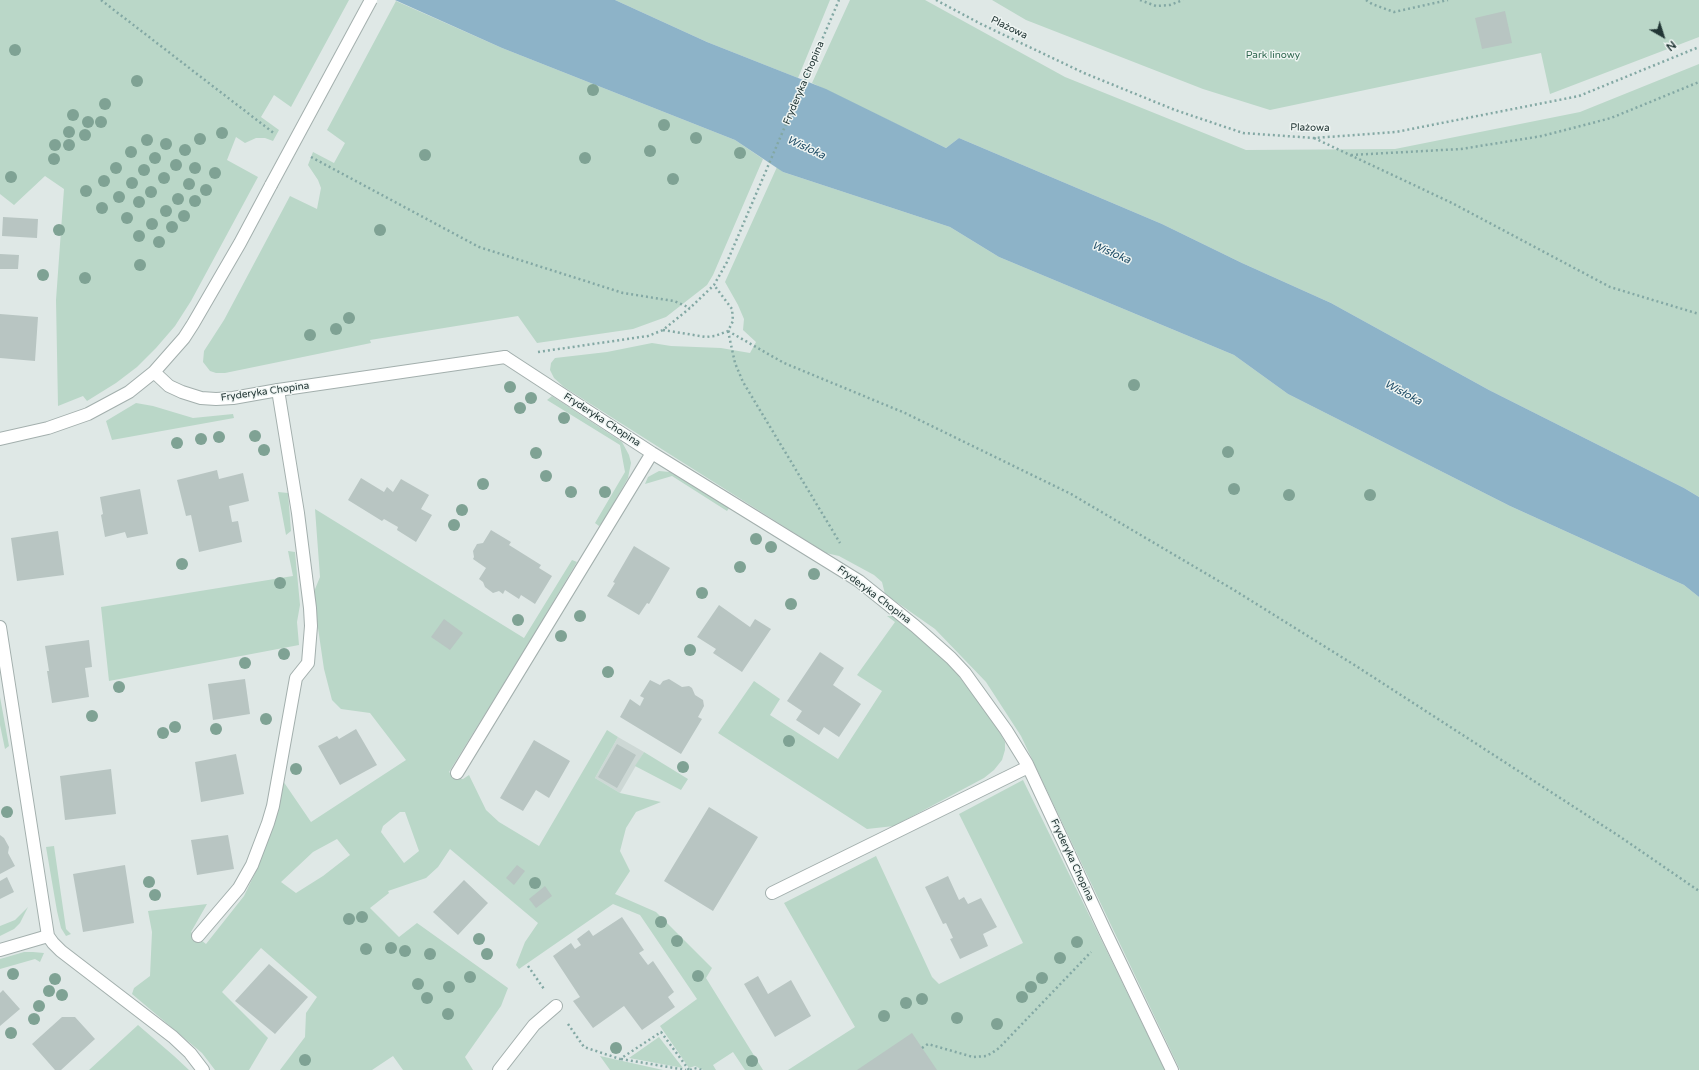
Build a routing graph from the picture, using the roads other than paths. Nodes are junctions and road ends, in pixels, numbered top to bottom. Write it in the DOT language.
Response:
graph roads {
  1 [pos="371,0"];
  2 [pos="154,372"];
  3 [pos="278,390"];
  4 [pos="0,439"];
  5 [pos="652,453"];
  6 [pos="0,627"];
  7 [pos="1028,767"];
  8 [pos="457,773"];
  9 [pos="772,893"];
  10 [pos="48,936"];
  11 [pos="198,936"];
  12 [pos="0,950"];
  13 [pos="556,1006"];
  14 [pos="203,1070"];
  15 [pos="499,1070"];
  16 [pos="1172,1070"];
  1 -- 2 [label="street, bridge"];
  2 -- 3 [label="street, Fryderyka Chopina"];
  2 -- 4 [label="street"];
  3 -- 5 [label="street, Fryderyka Chopina"];
  3 -- 11 [label="street"];
  5 -- 7 [label="street, Fryderyka Chopina"];
  5 -- 8 [label="street"];
  6 -- 10 [label="street"];
  7 -- 9 [label="street"];
  7 -- 16 [label="street, Fryderyka Chopina"];
  10 -- 12 [label="street"];
  10 -- 14 [label="street"];
  13 -- 15 [label="street"];
}
